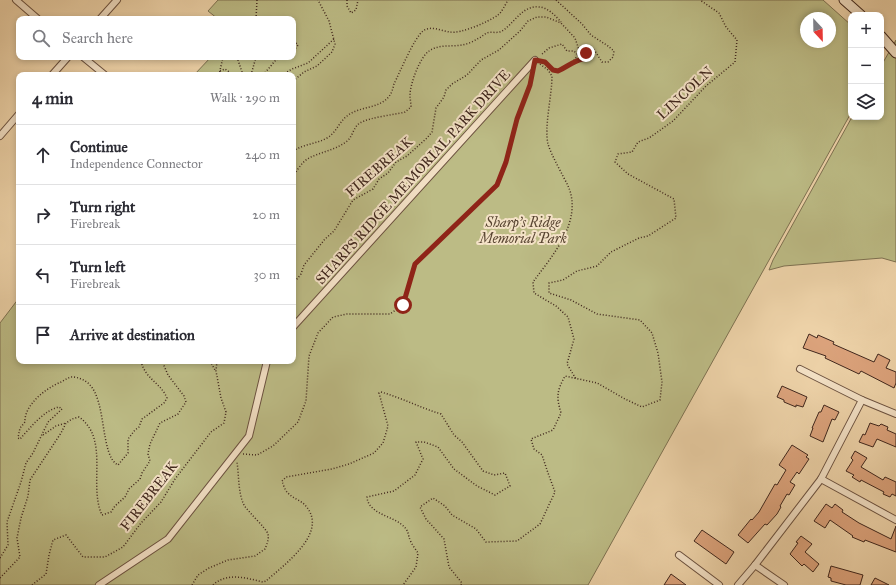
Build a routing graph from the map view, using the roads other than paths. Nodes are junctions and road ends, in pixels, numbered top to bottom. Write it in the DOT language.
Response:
graph roads {
  1 [pos="16,0"];
  2 [pos="117,0"];
  3 [pos="844,0"];
  4 [pos="858,12"];
  5 [pos="35,16"];
  6 [pos="103,16"];
  7 [pos="884,39"];
  8 [pos="896,53"];
  9 [pos="65,60"];
  10 [pos="86,60"];
  11 [pos="535,60"];
  12 [pos="55,72"];
  13 [pos="101,72"];
  14 [pos="16,117"];
  15 [pos="0,136"];
  16 [pos="296,324"];
  17 [pos="266,364"];
  18 [pos="800,369"];
  19 [pos="862,400"];
  20 [pos="896,414"];
  21 [pos="821,479"];
  22 [pos="896,520"];
  23 [pos="679,555"];
  24 [pos="755,565"];
  25 [pos="99,585"];
  26 [pos="719,585"];
  27 [pos="738,585"];
  28 [pos="784,585"];
  1 -- 5 [label="street"];
  2 -- 6 [label="street"];
  3 -- 4 [label="main road"];
  7 -- 8 [label="main road"];
  9 -- 12 [label="street"];
  10 -- 13 [label="street"];
  11 -- 16 [label="street, SHARPS RIDGE MEMORIAL PARK DRIVE"];
  14 -- 15 [label="street"];
  17 -- 25 [label="street"];
  18 -- 19 [label="street"];
  19 -- 20 [label="street"];
  19 -- 21 [label="street"];
  21 -- 22 [label="street"];
  21 -- 24 [label="street"];
  23 -- 26 [label="street"];
  24 -- 27 [label="street"];
  24 -- 28 [label="street"];
}
